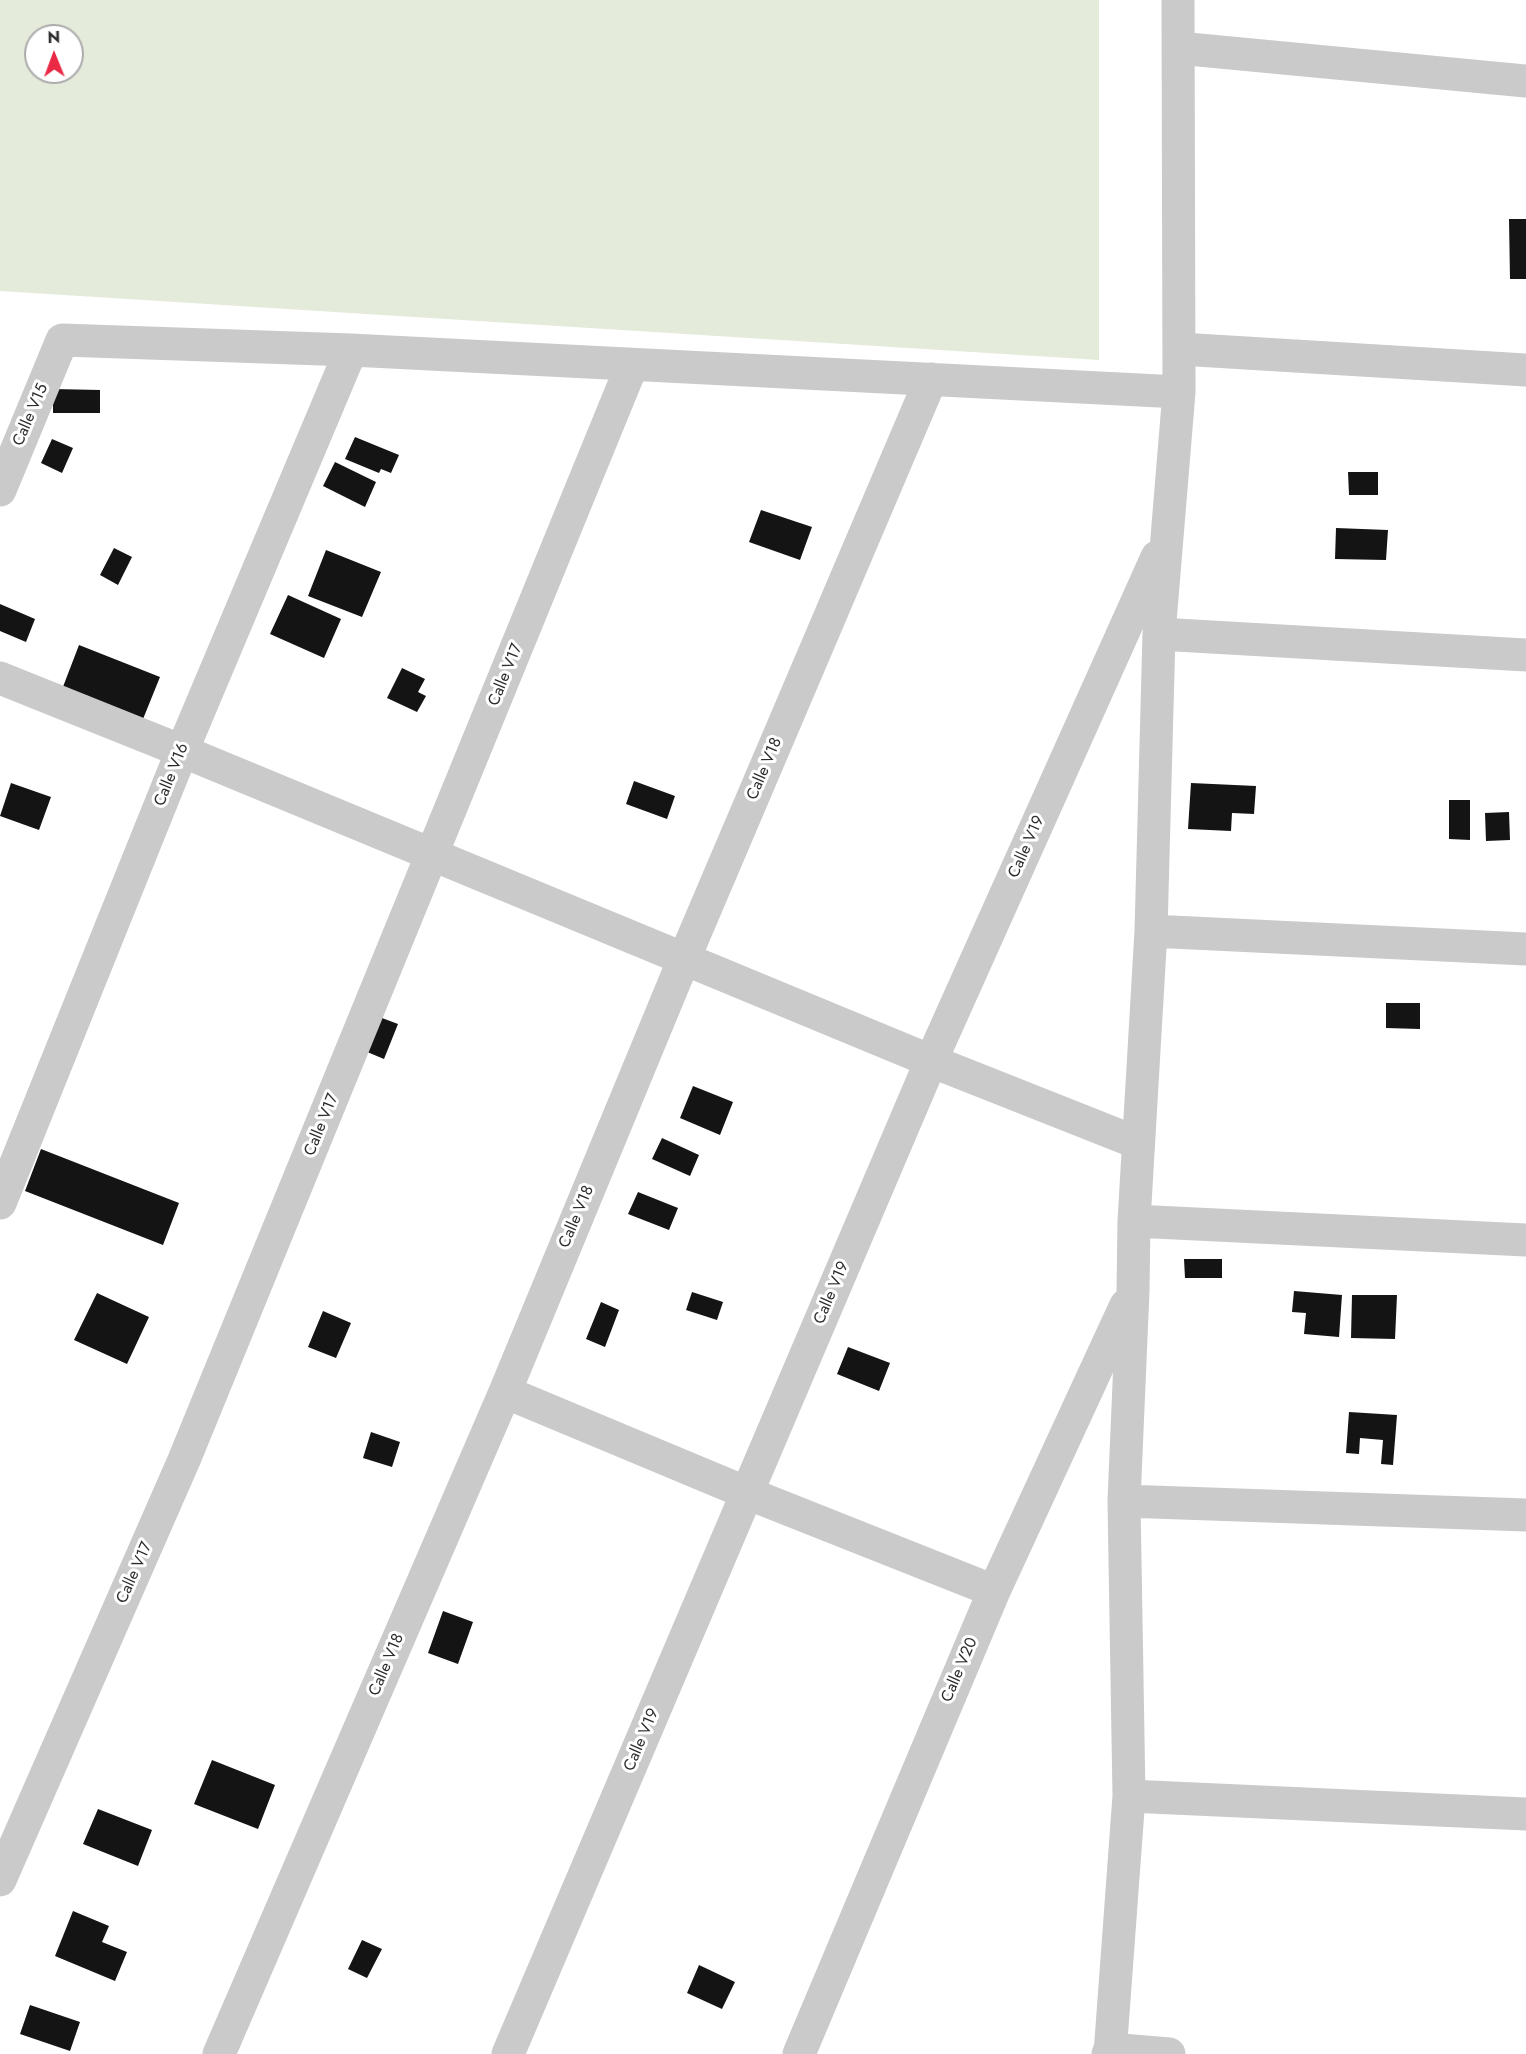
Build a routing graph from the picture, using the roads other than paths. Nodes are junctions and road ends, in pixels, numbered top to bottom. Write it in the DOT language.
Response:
graph roads {
  1 [pos="1178,0"];
  2 [pos="1178,48"];
  3 [pos="1526,81"];
  4 [pos="1180,349"];
  5 [pos="351,350"];
  6 [pos="632,365"];
  7 [pos="1526,370"];
  8 [pos="931,379"];
  9 [pos="1179,392"];
  10 [pos="0,489"];
  11 [pos="1167,536"];
  12 [pos="1159,633"];
  13 [pos="1526,656"];
  14 [pos="0,678"];
  15 [pos="182,751"];
  16 [pos="433,855"];
  17 [pos="1151,932"];
  18 [pos="1526,949"];
  19 [pos="684,959"];
  20 [pos="931,1061"];
  21 [pos="1138,1143"];
  22 [pos="0,1203"];
  23 [pos="1134,1221"];
  24 [pos="1526,1240"];
  25 [pos="1133,1290"];
  26 [pos="505,1392"];
  27 [pos="747,1493"];
  28 [pos="1124,1501"];
  29 [pos="1526,1515"];
  30 [pos="993,1591"];
  31 [pos="1129,1796"];
  32 [pos="1526,1814"];
  33 [pos="0,1880"];
  34 [pos="1109,2052"];
  35 [pos="219,2054"];
  36 [pos="508,2054"];
  37 [pos="800,2054"];
  38 [pos="1169,2054"];
  1 -- 2 [label="street"];
  2 -- 3 [label="street"];
  2 -- 4 [label="street"];
  4 -- 7 [label="street"];
  4 -- 9 [label="street"];
  5 -- 6 [label="street"];
  5 -- 10 [label="street, Calle V15"];
  5 -- 15 [label="street, Calle V16"];
  6 -- 8 [label="street"];
  6 -- 16 [label="street, Calle V17"];
  8 -- 9 [label="street"];
  8 -- 19 [label="street, Calle V18"];
  9 -- 11 [label="street"];
  11 -- 12 [label="street"];
  11 -- 20 [label="street, Calle V19"];
  12 -- 13 [label="street"];
  12 -- 17 [label="street"];
  14 -- 15 [label="street"];
  15 -- 16 [label="street"];
  15 -- 22 [label="street, Calle V16"];
  16 -- 19 [label="street"];
  16 -- 33 [label="street, Calle V17"];
  17 -- 18 [label="street"];
  17 -- 21 [label="street"];
  19 -- 20 [label="street"];
  19 -- 26 [label="street, Calle V18"];
  20 -- 21 [label="street"];
  20 -- 27 [label="street, Calle V19"];
  21 -- 23 [label="street"];
  23 -- 24 [label="street"];
  23 -- 25 [label="street"];
  25 -- 28 [label="street"];
  25 -- 30 [label="street, Calle V20"];
  26 -- 27 [label="street"];
  26 -- 35 [label="street, Calle V18"];
  27 -- 30 [label="street"];
  27 -- 36 [label="street, Calle V19"];
  28 -- 29 [label="street"];
  28 -- 31 [label="street"];
  30 -- 37 [label="street, Calle V20"];
  31 -- 32 [label="street"];
  31 -- 34 [label="street"];
  34 -- 38 [label="street"];
}
